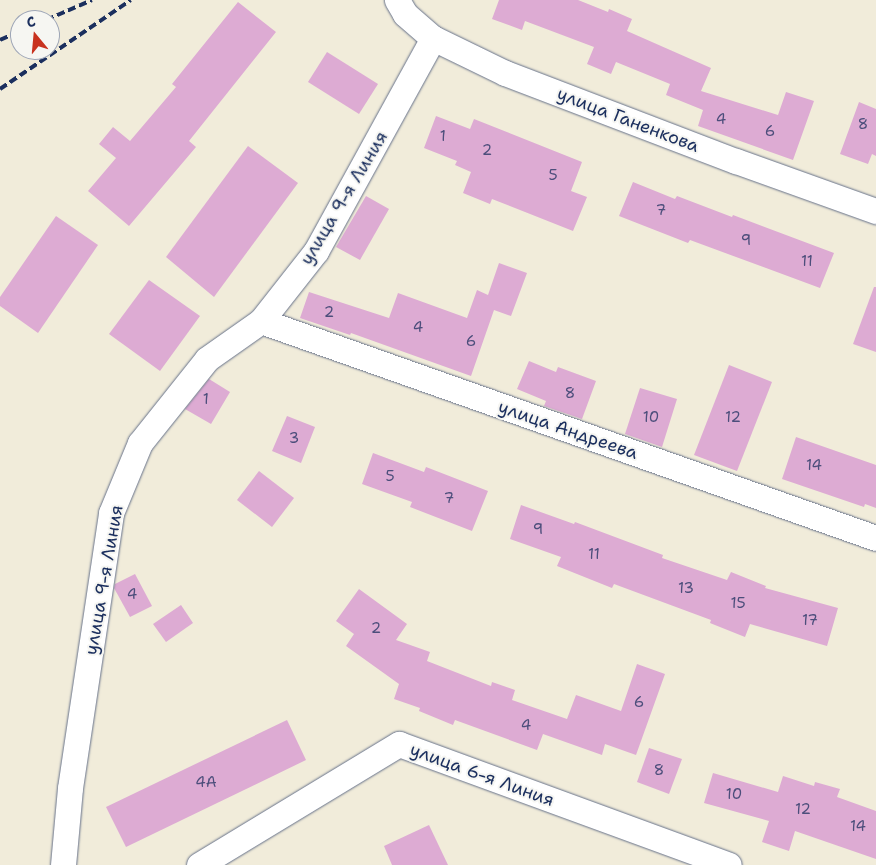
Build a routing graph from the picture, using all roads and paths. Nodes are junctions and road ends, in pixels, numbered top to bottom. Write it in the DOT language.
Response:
graph roads {
  1 [pos="407,5"];
  2 [pos="433,38"];
  3 [pos="876,211"];
  4 [pos="261,321"];
  5 [pos="876,538"];
  6 [pos="63,865"];
  7 [pos="199,865"];
  8 [pos="729,865"];
  1 -- 2 [label="street, улица Ганенкова"];
  2 -- 3 [label="street, улица Ганенкова"];
  2 -- 4 [label="street, улица 9-я Линия"];
  4 -- 5 [label="street, улица Андреева"];
  4 -- 6 [label="street, улица 9-я Линия"];
  7 -- 8 [label="street, улица 6-я Линия"];
}
